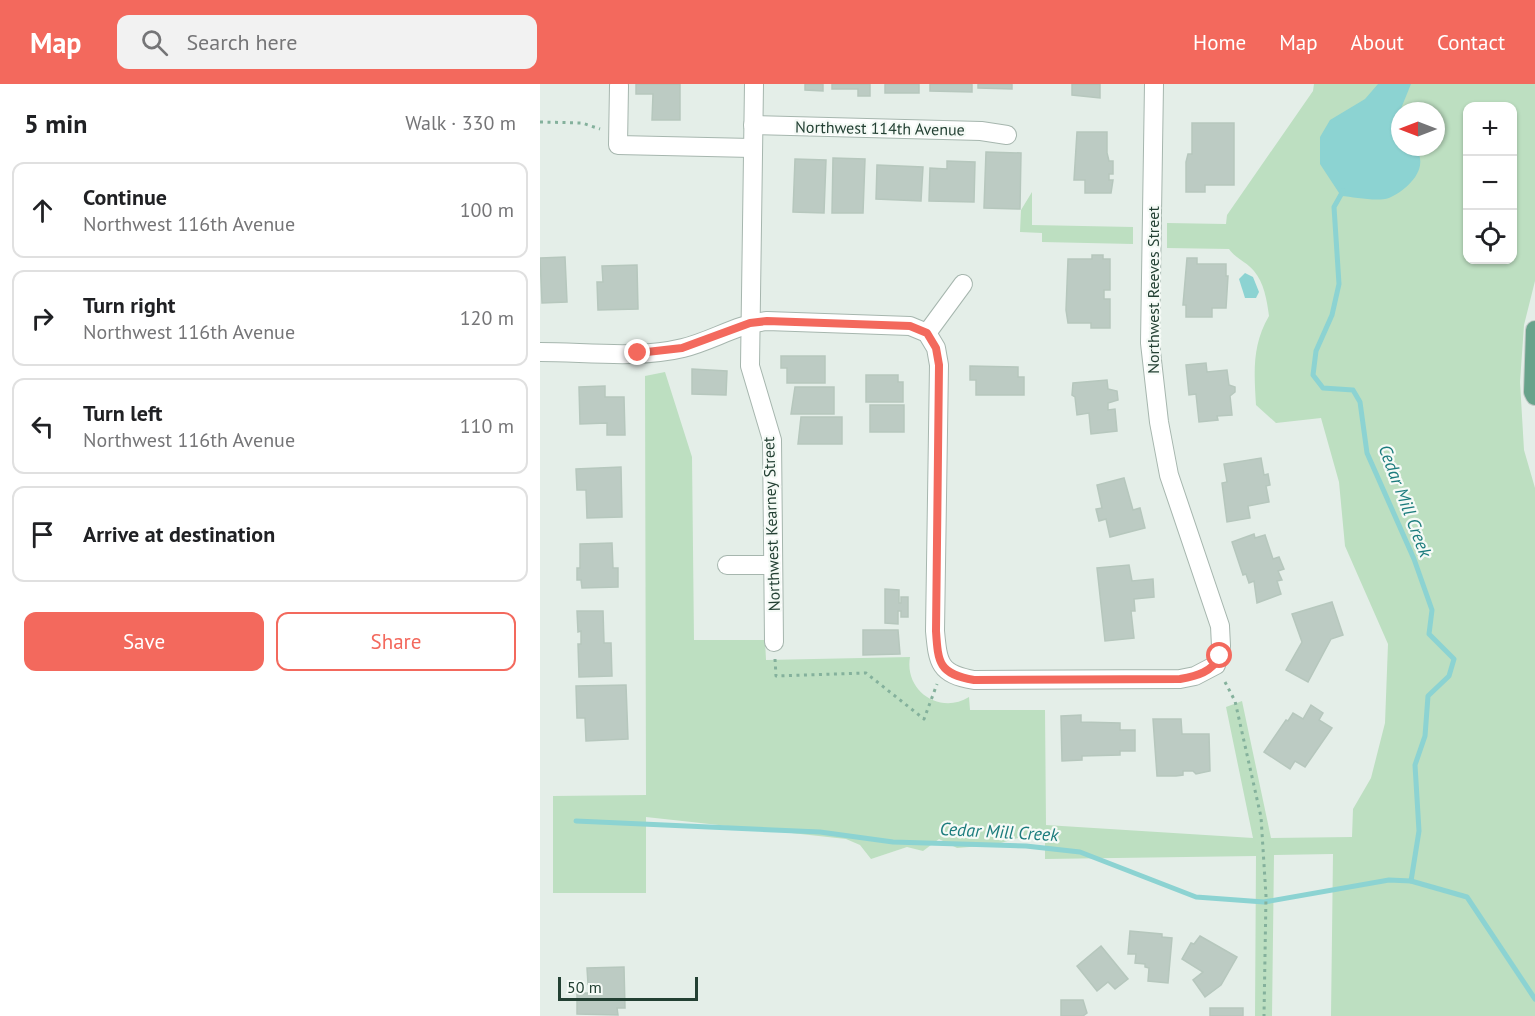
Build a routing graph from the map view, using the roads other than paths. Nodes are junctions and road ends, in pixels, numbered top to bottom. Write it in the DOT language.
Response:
graph roads {
  1 [pos="753,84"];
  2 [pos="1154,84"];
  3 [pos="620,86"];
  4 [pos="753,125"];
  5 [pos="1007,135"];
  6 [pos="752,148"];
  7 [pos="963,284"];
  8 [pos="750,323"];
  9 [pos="1535,330"];
  10 [pos="927,333"];
  11 [pos="540,352"];
  12 [pos="1535,396"];
  13 [pos="727,565"];
  14 [pos="773,565"];
  15 [pos="774,642"];
  1 -- 4 [label="street, Northwest Kearney Street"];
  2 -- 10 [label="street, Northwest Reeves Street"];
  3 -- 6 [label="street"];
  4 -- 5 [label="street, Northwest 114th Avenue"];
  4 -- 6 [label="street, Northwest Kearney Street"];
  6 -- 8 [label="street, Northwest Kearney Street"];
  7 -- 10 [label="street"];
  8 -- 10 [label="street"];
  8 -- 11 [label="street"];
  8 -- 14 [label="street, Northwest Kearney Street"];
  9 -- 12 [label="main road"];
  13 -- 14 [label="street"];
  14 -- 15 [label="street, Northwest Kearney Street"];
}
